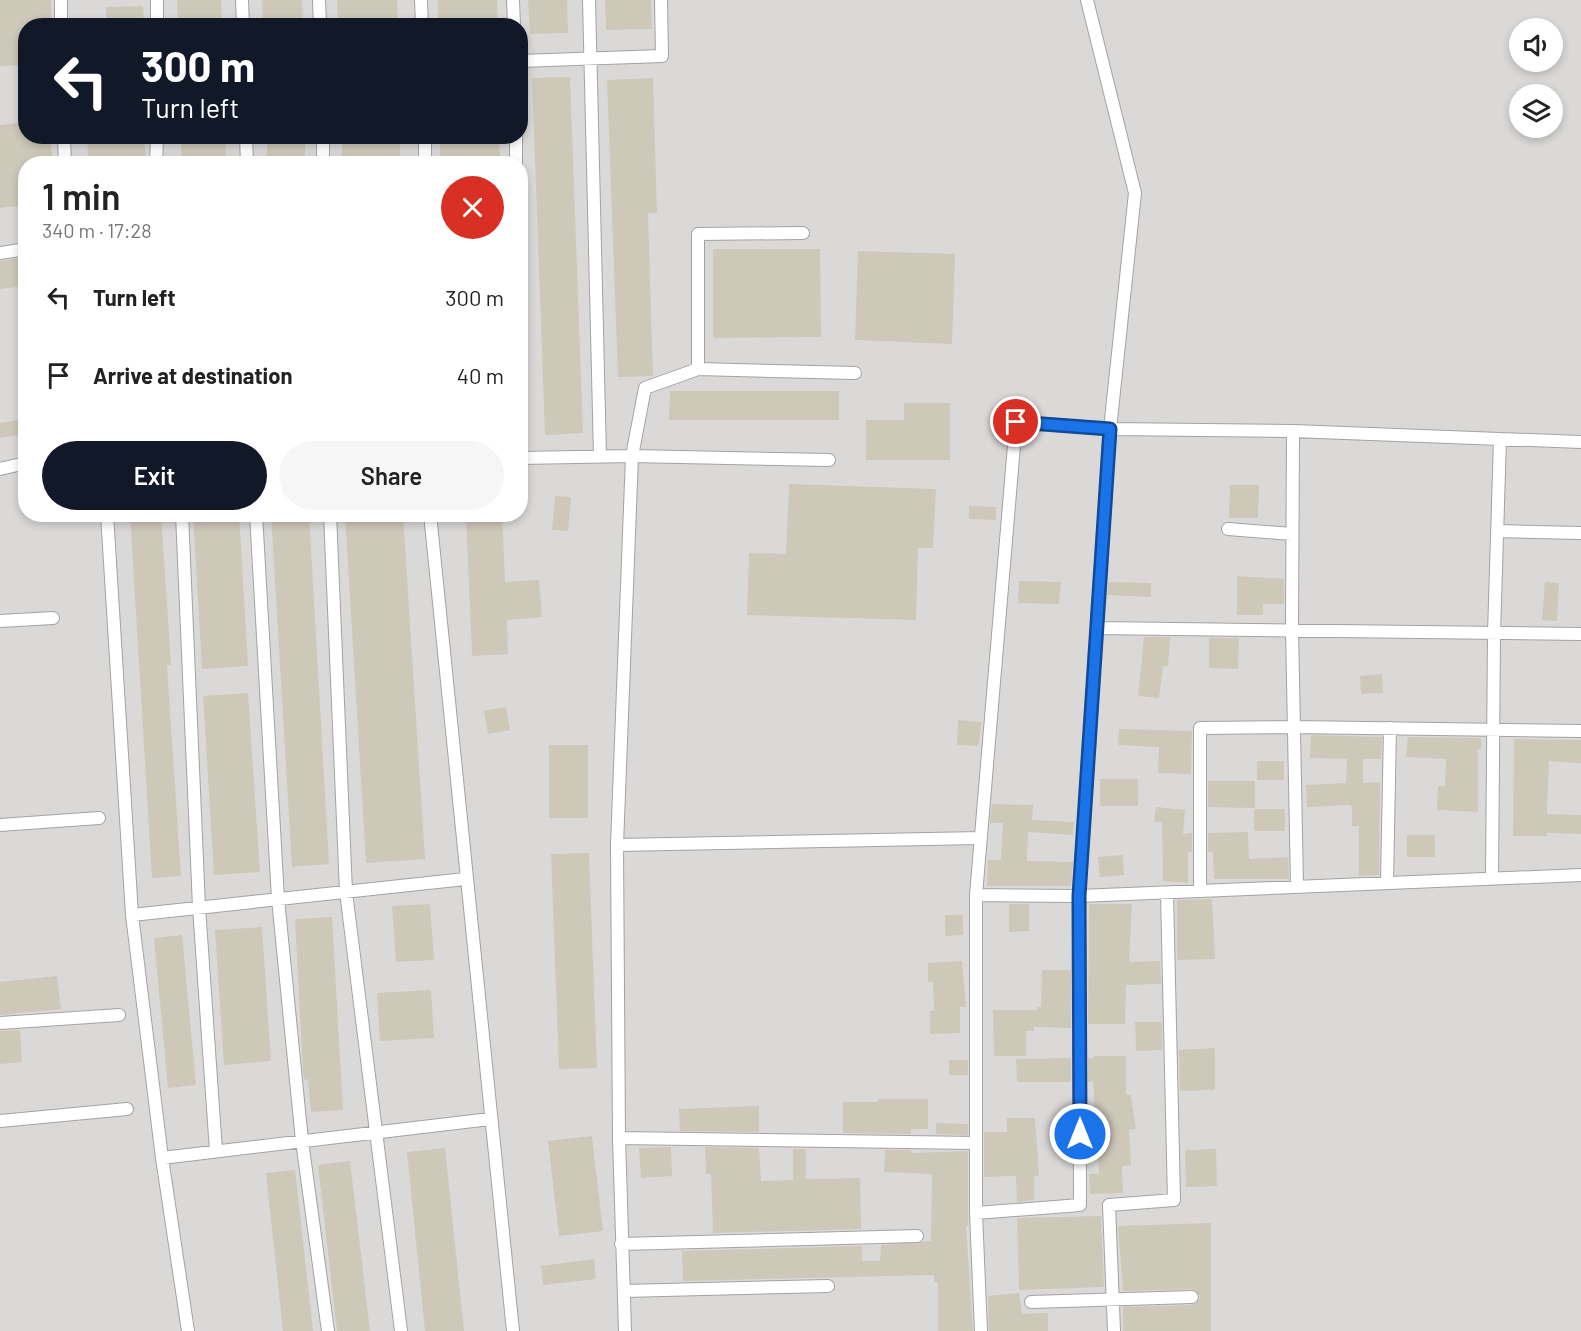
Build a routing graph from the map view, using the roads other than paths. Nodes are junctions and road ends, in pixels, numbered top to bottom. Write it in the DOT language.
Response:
graph roads {
  1 [pos="61,0"];
  2 [pos="156,0"];
  3 [pos="242,0"];
  4 [pos="320,0"];
  5 [pos="421,0"];
  6 [pos="513,0"];
  7 [pos="590,0"];
  8 [pos="662,0"];
  9 [pos="1087,0"];
  10 [pos="61,18"];
  11 [pos="157,18"];
  12 [pos="243,18"];
  13 [pos="320,18"];
  14 [pos="422,18"];
  15 [pos="514,18"];
  16 [pos="592,58"];
  17 [pos="528,61"];
  18 [pos="803,233"];
  19 [pos="18,250"];
  20 [pos="0,253"];
  21 [pos="698,369"];
  22 [pos="855,373"];
  23 [pos="1110,429"];
  24 [pos="1293,431"];
  25 [pos="1500,439"];
  26 [pos="1581,442"];
  27 [pos="600,456"];
  28 [pos="632,456"];
  29 [pos="528,458"];
  30 [pos="829,460"];
  31 [pos="18,465"];
  32 [pos="0,469"];
  33 [pos="107,522"];
  34 [pos="182,522"];
  35 [pos="256,522"];
  36 [pos="330,522"];
  37 [pos="431,522"];
  38 [pos="1228,529"];
  39 [pos="1497,531"];
  40 [pos="1581,533"];
  41 [pos="1292,534"];
  42 [pos="53,618"];
  43 [pos="0,621"];
  44 [pos="1097,628"];
  45 [pos="1292,628"];
  46 [pos="1494,634"];
  47 [pos="1581,634"];
  48 [pos="1294,727"];
  49 [pos="1390,728"];
  50 [pos="1494,730"];
  51 [pos="1581,731"];
  52 [pos="99,818"];
  53 [pos="0,825"];
  54 [pos="980,838"];
  55 [pos="617,844"];
  56 [pos="1581,875"];
  57 [pos="465,879"];
  58 [pos="1492,879"];
  59 [pos="1387,883"];
  60 [pos="1298,886"];
  61 [pos="1200,890"];
  62 [pos="346,892"];
  63 [pos="1167,892"];
  64 [pos="976,895"];
  65 [pos="1079,896"];
  66 [pos="278,899"];
  67 [pos="200,907"];
  68 [pos="132,915"];
  69 [pos="119,1015"];
  70 [pos="0,1023"];
  71 [pos="127,1110"];
  72 [pos="490,1119"];
  73 [pos="0,1121"];
  74 [pos="377,1132"];
  75 [pos="619,1138"];
  76 [pos="302,1141"];
  77 [pos="976,1143"];
  78 [pos="216,1151"];
  79 [pos="162,1158"];
  80 [pos="976,1213"];
  81 [pos="917,1236"];
  82 [pos="621,1244"];
  83 [pos="828,1286"];
  84 [pos="624,1291"];
  85 [pos="1192,1297"];
  86 [pos="1113,1300"];
  87 [pos="1031,1302"];
  88 [pos="188,1331"];
  89 [pos="328,1331"];
  90 [pos="401,1331"];
  91 [pos="513,1331"];
  92 [pos="625,1331"];
  93 [pos="981,1331"];
  94 [pos="1114,1331"];
  1 -- 10 [label="street"];
  2 -- 11 [label="street"];
  3 -- 12 [label="street"];
  4 -- 13 [label="street"];
  5 -- 14 [label="street"];
  6 -- 15 [label="street"];
  7 -- 16 [label="street"];
  8 -- 16 [label="street"];
  9 -- 23 [label="street"];
  16 -- 17 [label="street"];
  16 -- 27 [label="street"];
  18 -- 21 [label="street"];
  19 -- 20 [label="street"];
  21 -- 22 [label="street"];
  21 -- 28 [label="street"];
  23 -- 24 [label="street"];
  23 -- 44 [label="street"];
  23 -- 54 [label="street"];
  24 -- 25 [label="street"];
  24 -- 41 [label="street"];
  25 -- 26 [label="street"];
  25 -- 39 [label="street"];
  27 -- 28 [label="street"];
  27 -- 29 [label="street"];
  28 -- 30 [label="street"];
  28 -- 55 [label="street"];
  31 -- 32 [label="street"];
  33 -- 68 [label="street"];
  34 -- 67 [label="street"];
  35 -- 66 [label="street"];
  36 -- 62 [label="street"];
  37 -- 57 [label="street"];
  38 -- 41 [label="street"];
  39 -- 40 [label="street"];
  39 -- 46 [label="street"];
  41 -- 45 [label="street"];
  42 -- 43 [label="street"];
  44 -- 45 [label="street"];
  44 -- 65 [label="street"];
  45 -- 46 [label="street"];
  45 -- 48 [label="street"];
  46 -- 47 [label="street"];
  46 -- 50 [label="street"];
  48 -- 49 [label="street"];
  48 -- 60 [label="street"];
  48 -- 61 [label="street"];
  49 -- 50 [label="street"];
  49 -- 59 [label="street"];
  50 -- 51 [label="street"];
  50 -- 58 [label="street"];
  52 -- 53 [label="street"];
  54 -- 55 [label="street"];
  54 -- 64 [label="street"];
  55 -- 75 [label="street"];
  56 -- 58 [label="street"];
  57 -- 62 [label="street"];
  57 -- 72 [label="street"];
  58 -- 59 [label="street"];
  59 -- 60 [label="street"];
  60 -- 61 [label="street"];
  61 -- 63 [label="street"];
  62 -- 66 [label="street"];
  62 -- 74 [label="street"];
  63 -- 65 [label="street"];
  63 -- 86 [label="street"];
  64 -- 65 [label="street"];
  64 -- 77 [label="street"];
  65 -- 80 [label="street"];
  66 -- 67 [label="street"];
  66 -- 76 [label="street"];
  67 -- 68 [label="street"];
  67 -- 78 [label="street"];
  68 -- 79 [label="street"];
  69 -- 70 [label="street"];
  71 -- 73 [label="street"];
  72 -- 74 [label="street"];
  72 -- 91 [label="street"];
  74 -- 76 [label="street"];
  74 -- 90 [label="street"];
  75 -- 77 [label="street"];
  75 -- 82 [label="street"];
  76 -- 78 [label="street"];
  76 -- 89 [label="street"];
  77 -- 80 [label="street"];
  78 -- 79 [label="street"];
  79 -- 88 [label="street"];
  80 -- 93 [label="street"];
  81 -- 82 [label="street"];
  82 -- 84 [label="street"];
  83 -- 84 [label="street"];
  84 -- 92 [label="street"];
  85 -- 86 [label="street"];
  86 -- 87 [label="street"];
  86 -- 94 [label="street"];
}
